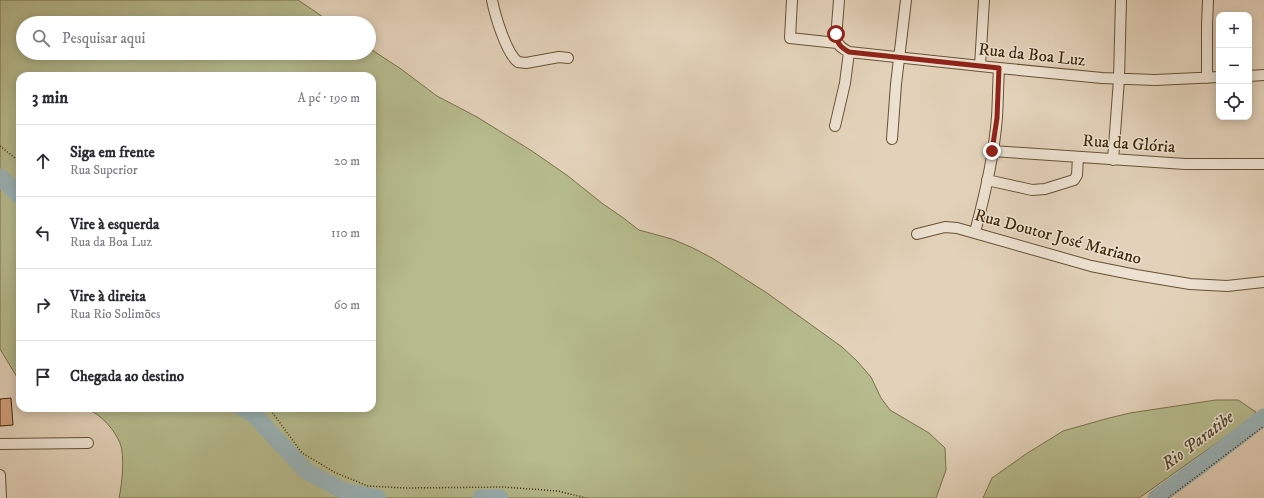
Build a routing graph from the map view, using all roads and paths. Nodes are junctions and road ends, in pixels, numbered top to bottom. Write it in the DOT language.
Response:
graph roads {
  1 [pos="492,0"];
  2 [pos="792,0"];
  3 [pos="838,0"];
  4 [pos="906,0"];
  5 [pos="984,0"];
  6 [pos="1121,0"];
  7 [pos="1208,0"];
  8 [pos="843,48"];
  9 [pos="899,57"];
  10 [pos="568,58"];
  11 [pos="980,66"];
  12 [pos="999,68"];
  13 [pos="1264,75"];
  14 [pos="1252,76"];
  15 [pos="1216,77"];
  16 [pos="1207,78"];
  17 [pos="1119,79"];
  18 [pos="835,126"];
  19 [pos="892,139"];
  20 [pos="0,146"];
  21 [pos="992,151"];
  22 [pos="1078,157"];
  23 [pos="16,159"];
  24 [pos="1113,160"];
  25 [pos="1264,164"];
  26 [pos="987,180"];
  27 [pos="975,232"];
  28 [pos="917,234"];
  29 [pos="1264,282"];
  30 [pos="272,412"];
  31 [pos="1264,426"];
  32 [pos="88,443"];
  33 [pos="0,444"];
  34 [pos="0,475"];
  35 [pos="1,498"];
  36 [pos="586,498"];
  37 [pos="1168,498"];
  1 -- 10 [label="street"];
  2 -- 8 [label="street, Rua da Boa Luz"];
  3 -- 8 [label="street"];
  4 -- 9 [label="street"];
  5 -- 11 [label="street"];
  6 -- 17 [label="street"];
  7 -- 16 [label="street"];
  8 -- 9 [label="street, Rua da Boa Luz"];
  8 -- 18 [label="street"];
  9 -- 11 [label="street, Rua da Boa Luz"];
  9 -- 19 [label="street"];
  11 -- 12 [label="street, Rua da Boa Luz"];
  12 -- 17 [label="street, Rua da Boa Luz"];
  12 -- 21 [label="street"];
  13 -- 14 [label="street"];
  15 -- 16 [label="street, Rua da Boa Luz"];
  16 -- 17 [label="street, Rua da Boa Luz"];
  17 -- 24 [label="street"];
  20 -- 23 [label="path"];
  21 -- 22 [label="street, Rua da Glória"];
  21 -- 26 [label="street"];
  22 -- 24 [label="street, Rua da Glória"];
  22 -- 26 [label="street"];
  24 -- 25 [label="street, Rua da Glória"];
  26 -- 27 [label="street"];
  27 -- 28 [label="street, Rua Doutor José Mariano"];
  27 -- 29 [label="street, Rua Doutor José Mariano"];
  30 -- 36 [label="path"];
  31 -- 37 [label="path"];
  32 -- 33 [label="street"];
  34 -- 35 [label="street"];
}
